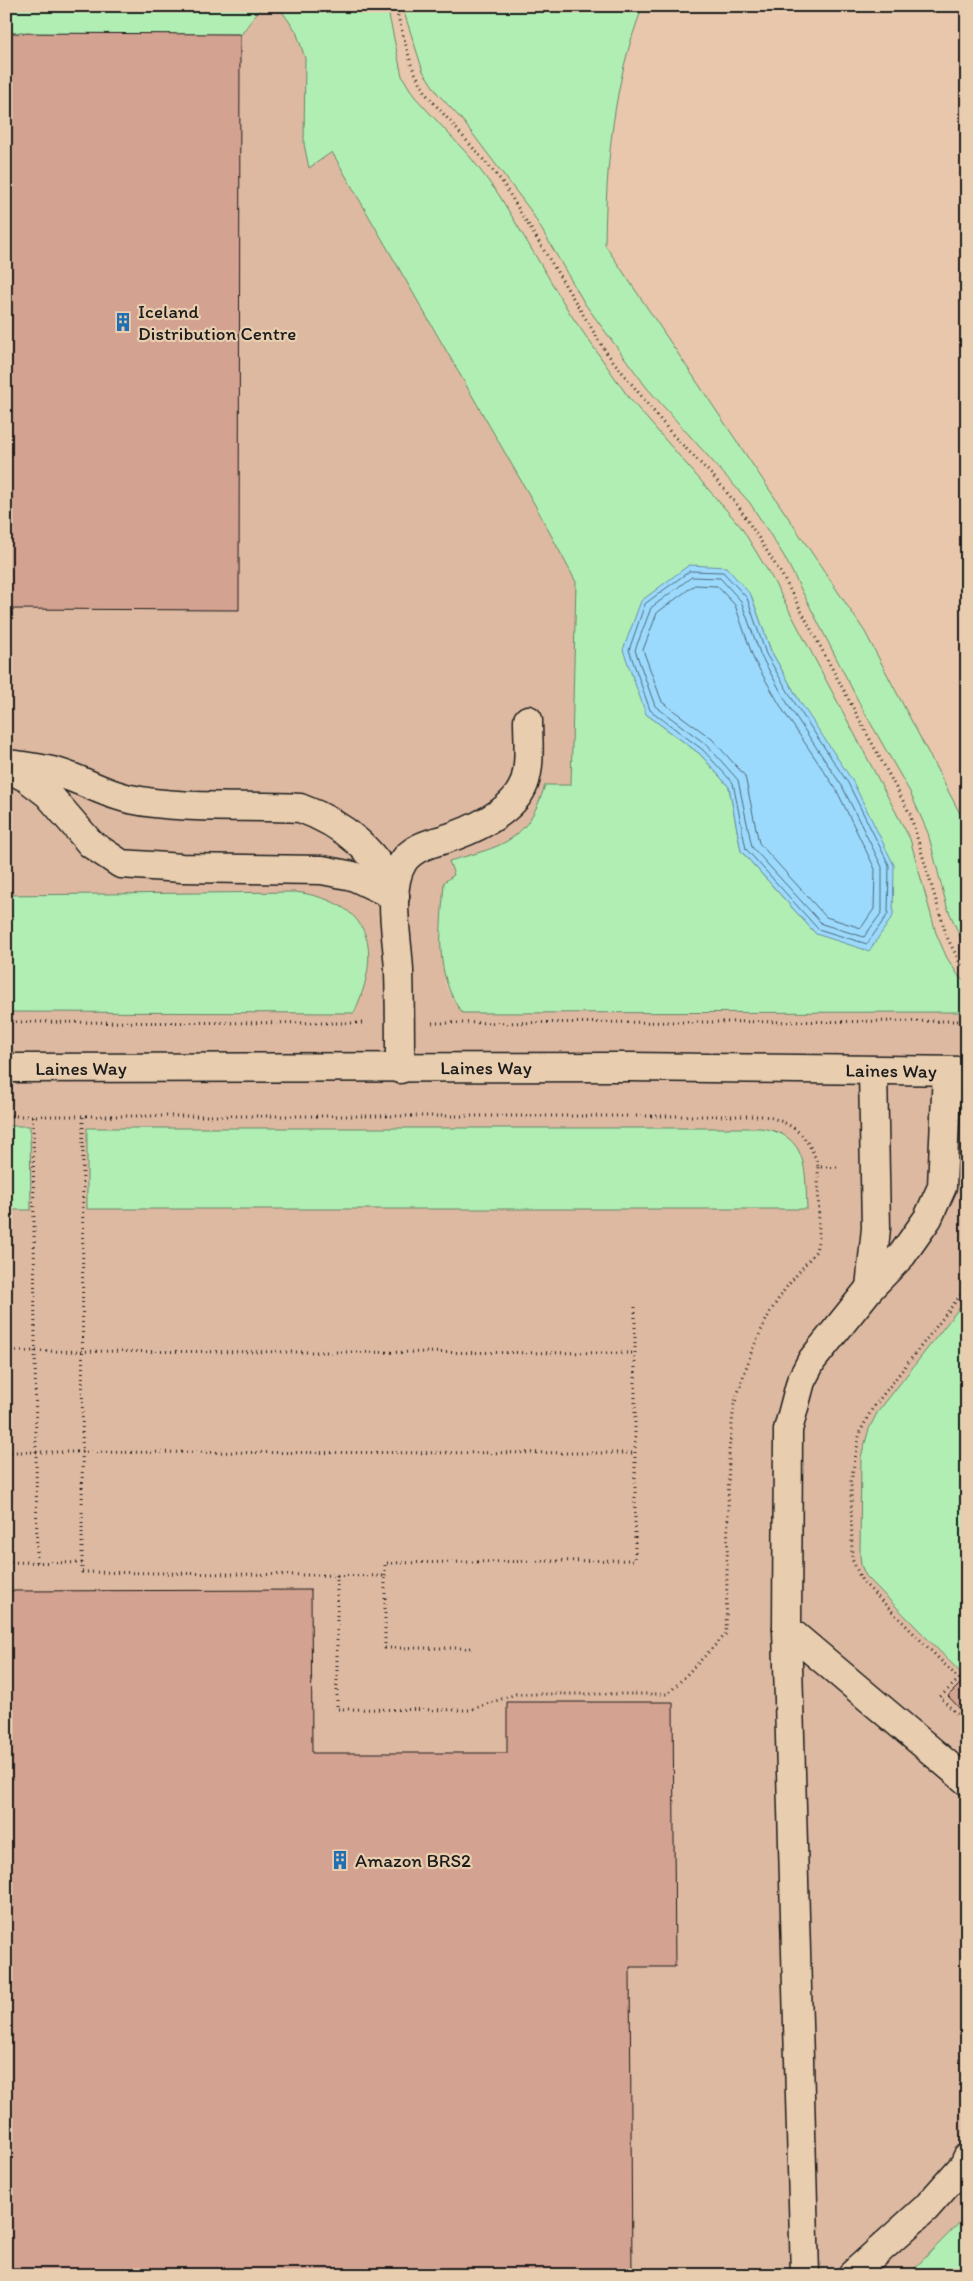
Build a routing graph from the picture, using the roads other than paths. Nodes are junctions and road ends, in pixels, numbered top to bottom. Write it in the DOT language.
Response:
graph roads {
  1 [pos="528,720"];
  2 [pos="6,766"];
  3 [pos="395,896"];
  4 [pos="6,1068"];
  5 [pos="400,1069"];
  6 [pos="873,1071"];
  7 [pos="957,1071"];
  8 [pos="870,1288"];
  9 [pos="787,1629"];
  10 [pos="967,1781"];
  11 [pos="967,2158"];
  12 [pos="804,2275"];
  13 [pos="852,2275"];
  1 -- 3 [label="street"];
  2 -- 3 [label="street"];
  2 -- 3 [label="street"];
  3 -- 5 [label="street"];
  4 -- 5 [label="street, Laines Way"];
  5 -- 6 [label="street, Laines Way"];
  6 -- 7 [label="street, Laines Way"];
  6 -- 8 [label="street"];
  7 -- 8 [label="street"];
  8 -- 9 [label="street"];
  9 -- 10 [label="street"];
  9 -- 12 [label="street"];
  11 -- 13 [label="street"];
}
